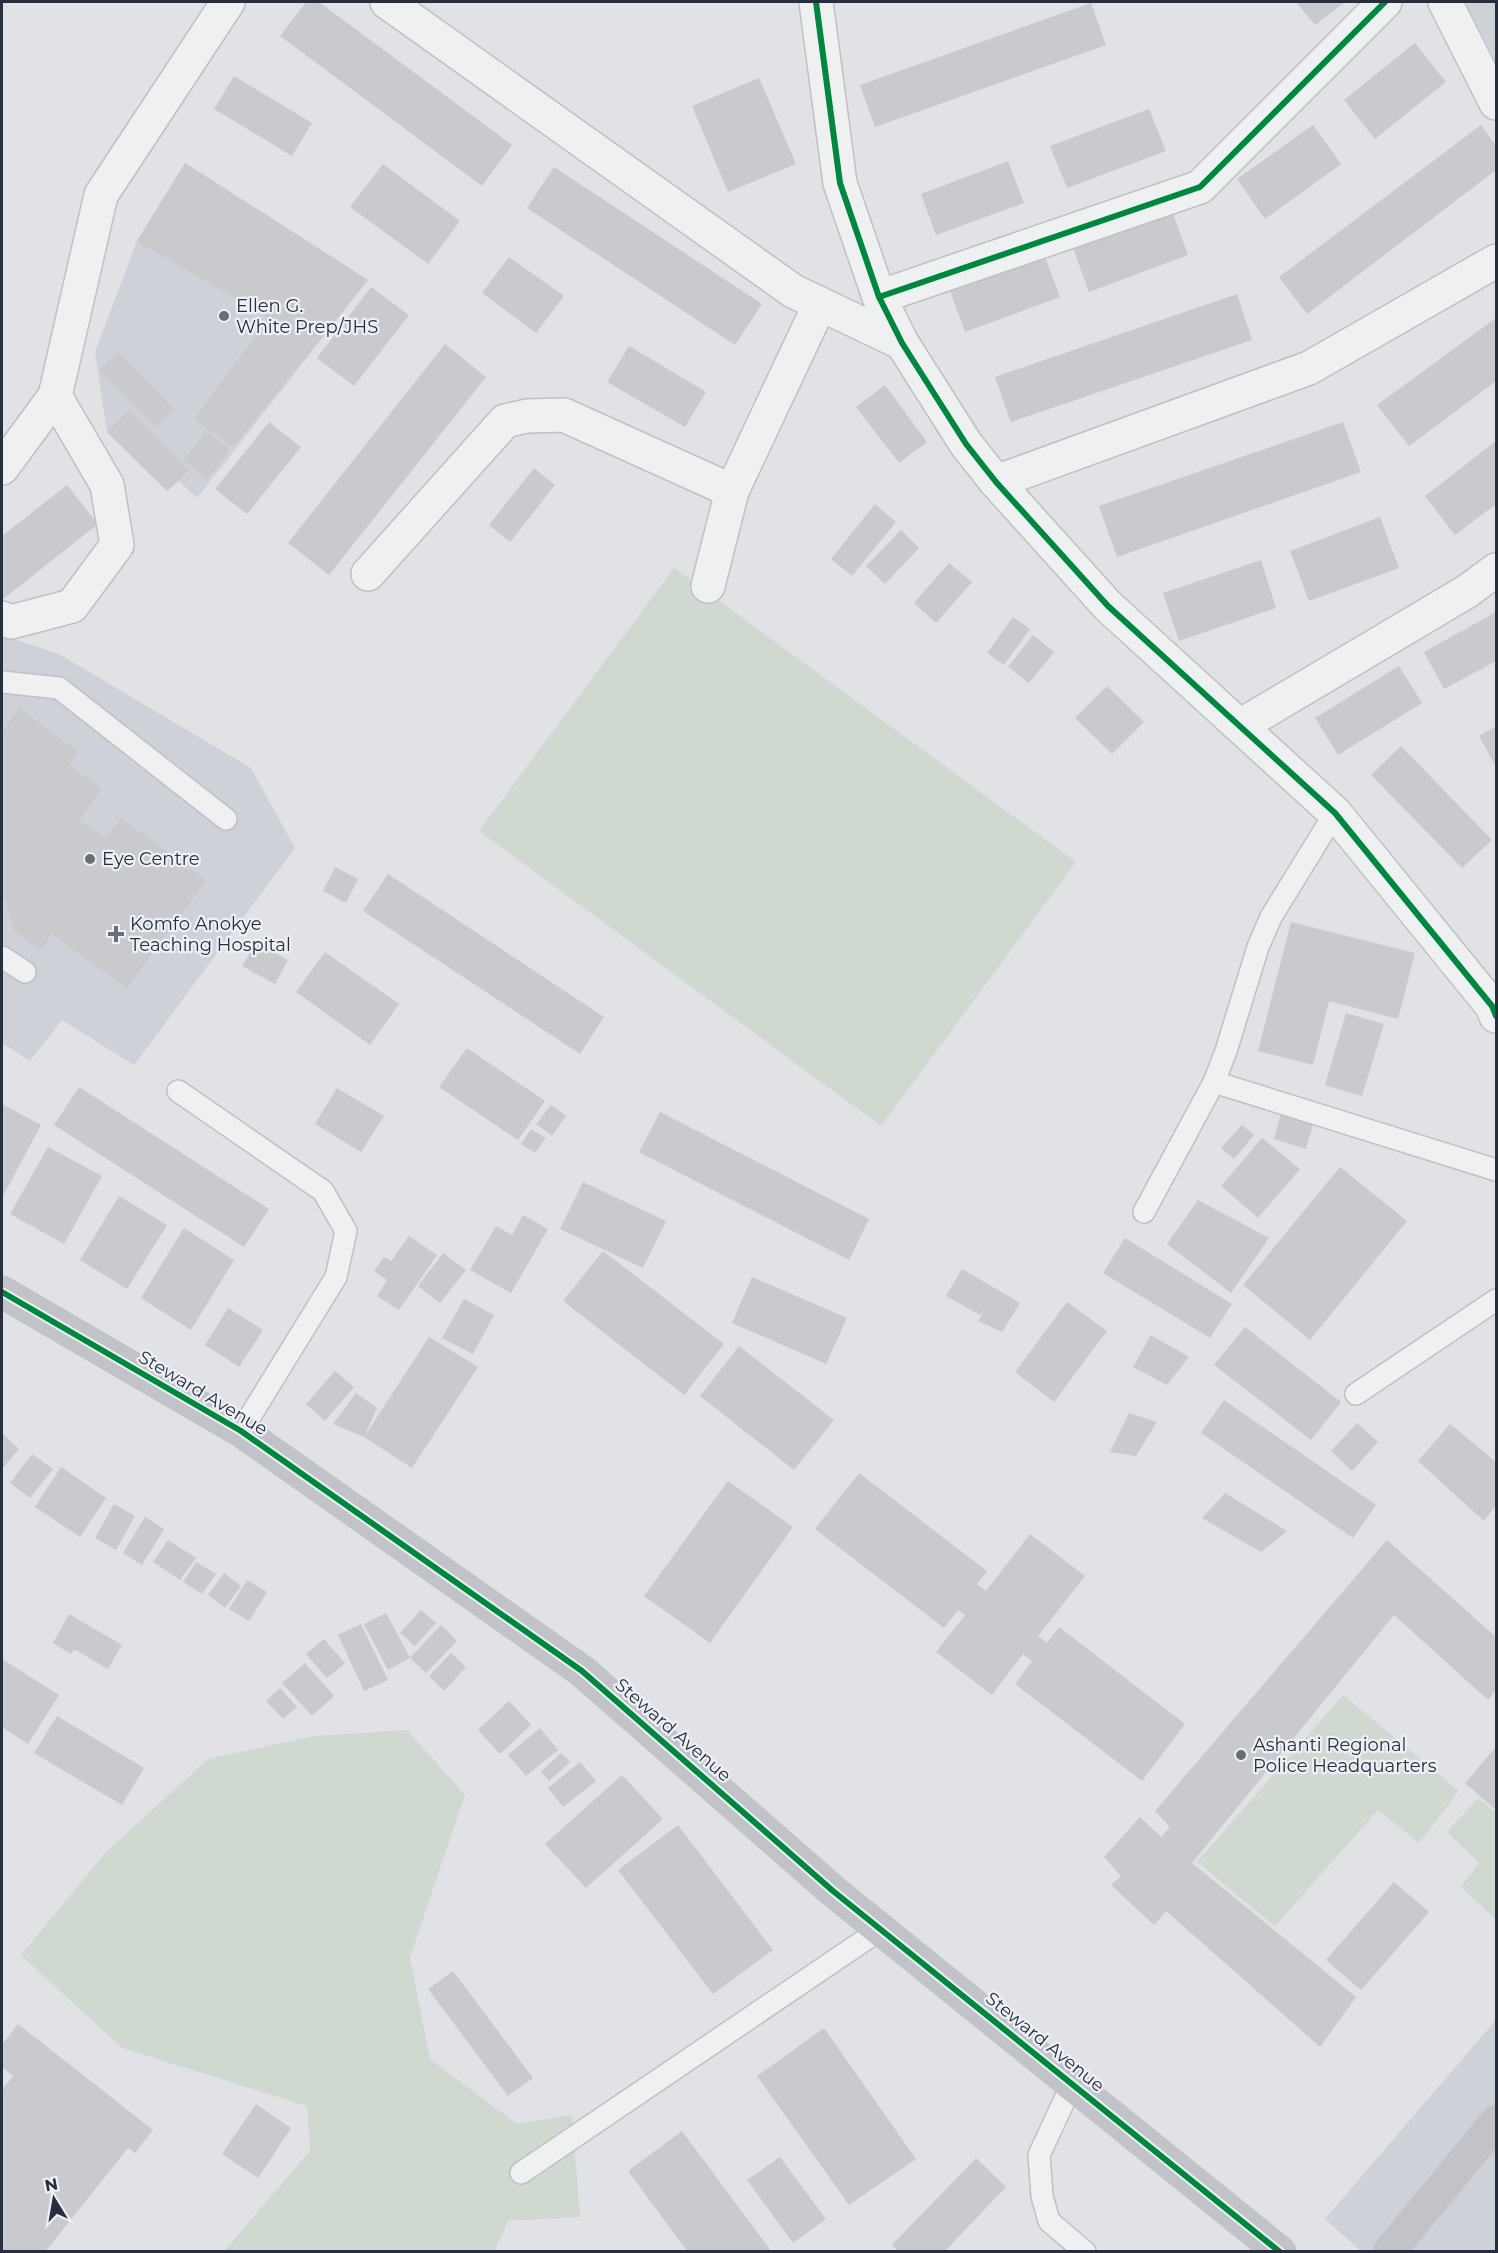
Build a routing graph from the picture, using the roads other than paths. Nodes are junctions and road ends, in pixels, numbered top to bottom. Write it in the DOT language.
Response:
graph roads {
  1 [pos="228,2"];
  2 [pos="387,2"];
  3 [pos="816,2"];
  4 [pos="1385,2"];
  5 [pos="1445,2"];
  6 [pos="1497,103"];
  7 [pos="1497,261"];
  8 [pos="879,297"];
  9 [pos="820,304"];
  10 [pos="902,343"];
  11 [pos="55,396"];
  12 [pos="2,468"];
  13 [pos="996,482"];
  14 [pos="732,490"];
  15 [pos="1497,570"];
  16 [pos="368,574"];
  17 [pos="708,586"];
  18 [pos="2,618"];
  19 [pos="2,682"];
  20 [pos="1240,726"];
  21 [pos="1335,813"];
  22 [pos="226,819"];
  23 [pos="2,957"];
  24 [pos="25,972"];
  25 [pos="1497,1016"];
  26 [pos="1214,1082"];
  27 [pos="178,1091"];
  28 [pos="1497,1170"];
  29 [pos="1144,1212"];
  30 [pos="2,1292"];
  31 [pos="1497,1300"];
  32 [pos="1356,1394"];
  33 [pos="241,1431"];
  34 [pos="881,1929"];
  35 [pos="1072,2084"];
  36 [pos="1497,2122"];
  37 [pos="521,2173"];
  38 [pos="1085,2252"];
  39 [pos="1280,2252"];
  40 [pos="1389,2252"];
  1 -- 11 [label="street"];
  2 -- 9 [label="street"];
  3 -- 8 [label="street"];
  4 -- 8 [label="street"];
  5 -- 6 [label="street"];
  7 -- 13 [label="street"];
  8 -- 10 [label="street"];
  9 -- 10 [label="street"];
  9 -- 14 [label="street"];
  10 -- 13 [label="street"];
  11 -- 12 [label="street"];
  11 -- 18 [label="street"];
  13 -- 20 [label="street"];
  14 -- 16 [label="street"];
  14 -- 17 [label="street"];
  15 -- 20 [label="street"];
  19 -- 22 [label="lane"];
  20 -- 21 [label="street"];
  21 -- 25 [label="street"];
  21 -- 26 [label="lane"];
  23 -- 24 [label="lane"];
  26 -- 28 [label="lane"];
  26 -- 29 [label="lane"];
  27 -- 33 [label="lane"];
  30 -- 33 [label="street, Steward Avenue"];
  31 -- 32 [label="lane"];
  33 -- 34 [label="street, Steward Avenue"];
  34 -- 35 [label="street, Steward Avenue"];
  34 -- 37 [label="lane"];
  35 -- 38 [label="lane"];
  35 -- 39 [label="street, Steward Avenue"];
  36 -- 40 [label="street"];
}
